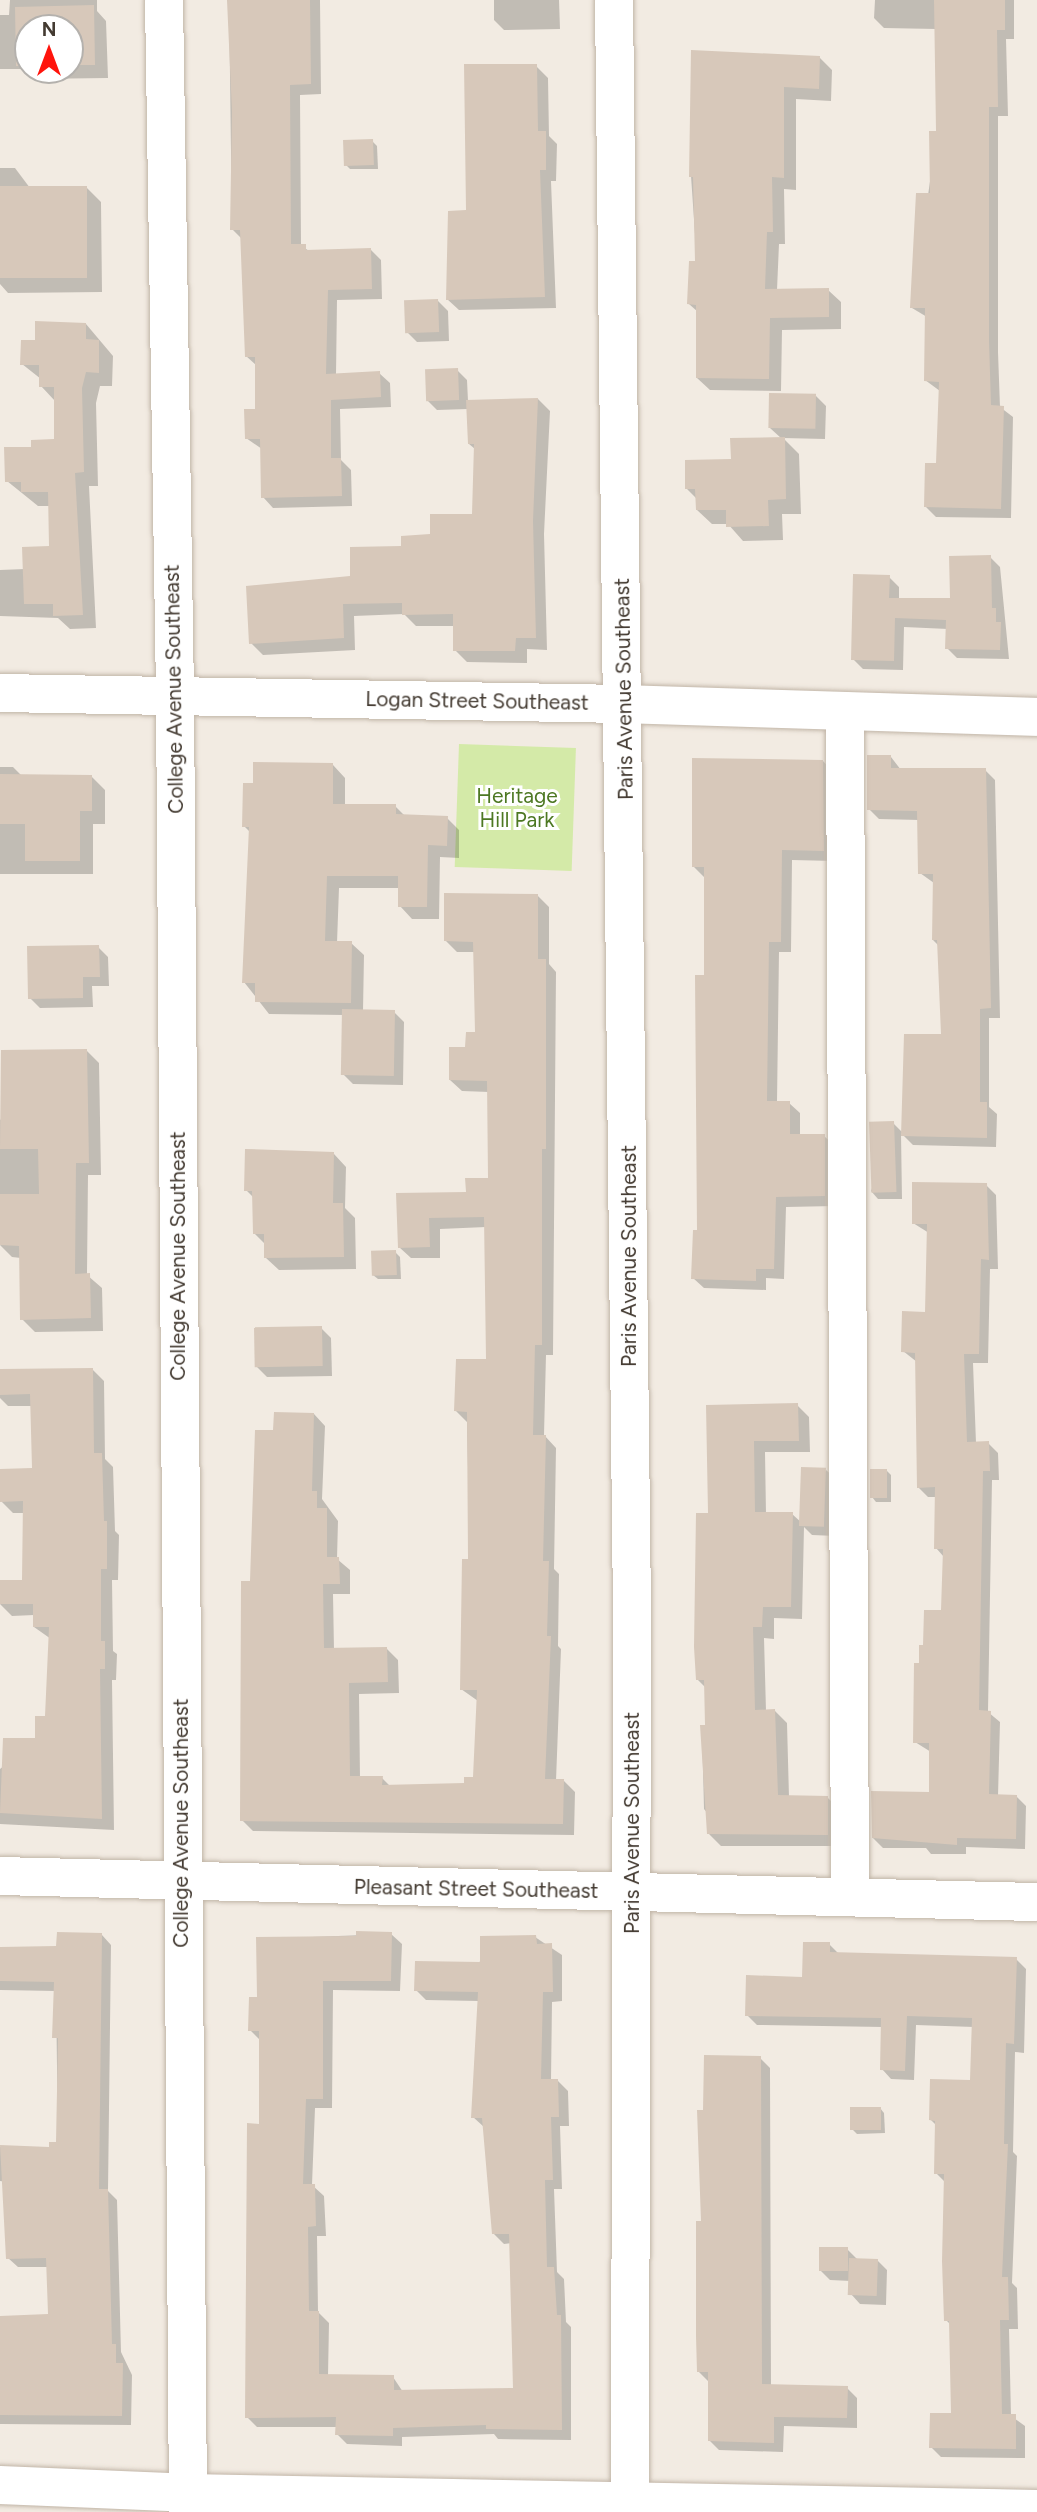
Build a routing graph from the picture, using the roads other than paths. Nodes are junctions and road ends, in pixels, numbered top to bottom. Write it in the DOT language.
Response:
graph roads {
  1 [pos="164,0"];
  2 [pos="614,0"];
  3 [pos="0,693"];
  4 [pos="175,696"];
  5 [pos="624,704"];
  6 [pos="845,711"];
  7 [pos="1037,717"];
  8 [pos="0,1876"];
  9 [pos="181,1883"];
  10 [pos="632,1892"];
  11 [pos="850,1898"];
  12 [pos="1037,1902"];
  13 [pos="0,2485"];
  14 [pos="188,2502"];
  15 [pos="630,2505"];
  16 [pos="1037,2509"];
  1 -- 4 [label="street, College Avenue Southeast"];
  2 -- 5 [label="street, Paris Avenue Southeast"];
  3 -- 4 [label="street, Logan Street Southeast"];
  4 -- 5 [label="street, Logan Street Southeast"];
  4 -- 9 [label="street, College Avenue Southeast"];
  5 -- 6 [label="street, Logan Street Southeast"];
  5 -- 10 [label="street, Paris Avenue Southeast"];
  6 -- 7 [label="street, Logan Street Southeast"];
  6 -- 11 [label="street"];
  8 -- 9 [label="street, Pleasant Street Southeast"];
  9 -- 10 [label="street, Pleasant Street Southeast"];
  9 -- 14 [label="street, College Avenue Southeast"];
  10 -- 11 [label="street, Pleasant Street Southeast"];
  10 -- 15 [label="street, Paris Avenue Southeast"];
  11 -- 12 [label="street, Pleasant Street Southeast"];
  13 -- 14 [label="street"];
  14 -- 15 [label="street"];
  15 -- 16 [label="street"];
}
